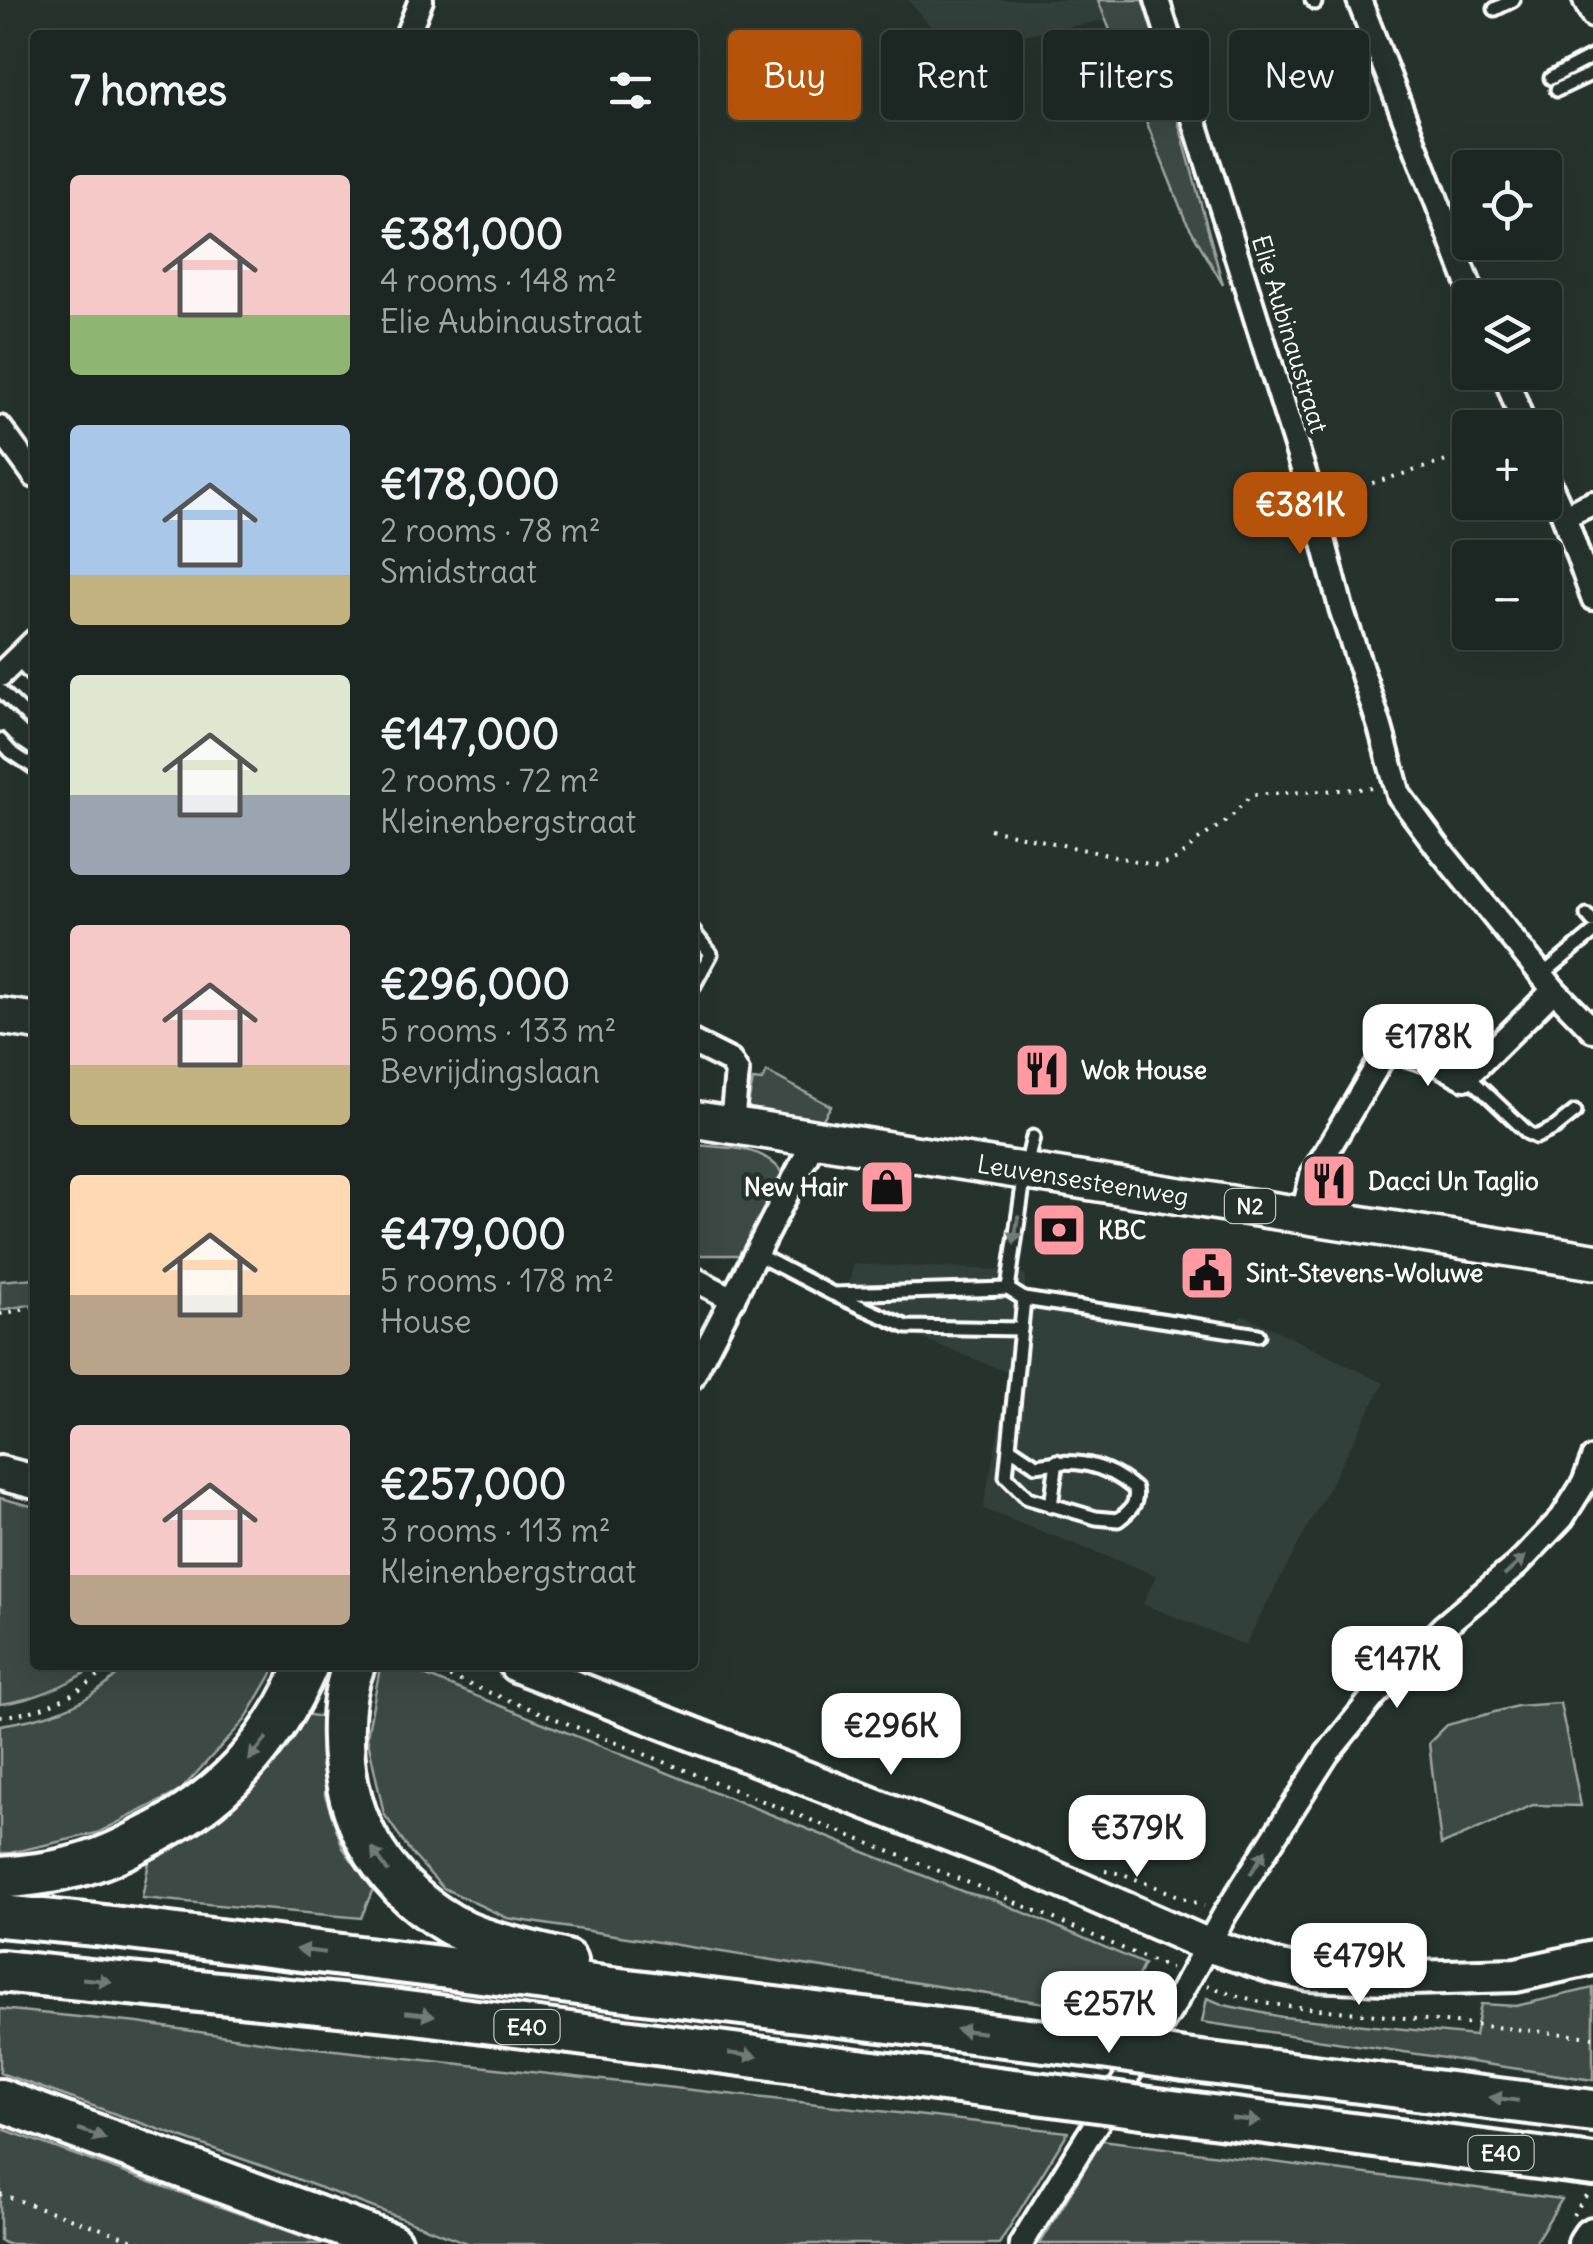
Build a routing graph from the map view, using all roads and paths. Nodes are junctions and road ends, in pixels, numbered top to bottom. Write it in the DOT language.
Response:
graph roads {
  1 [pos="421,0"];
  2 [pos="1157,0"];
  3 [pos="1358,0"];
  4 [pos="1512,0"];
  5 [pos="1586,0"];
  6 [pos="1495,9"];
  7 [pos="1593,16"];
  8 [pos="409,30"];
  9 [pos="1593,56"];
  10 [pos="1593,73"];
  11 [pos="1467,280"];
  12 [pos="0,428"];
  13 [pos="1452,459"];
  14 [pos="30,469"];
  15 [pos="1340,492"];
  16 [pos="1593,503"];
  17 [pos="1562,512"];
  18 [pos="1564,516"];
  19 [pos="1583,536"];
  20 [pos="1593,598"];
  21 [pos="30,646"];
  22 [pos="8,667"];
  23 [pos="0,690"];
  24 [pos="30,719"];
  25 [pos="0,740"];
  26 [pos="30,765"];
  27 [pos="1396,787"];
  28 [pos="990,829"];
  29 [pos="1593,933"];
  30 [pos="698,938"];
  31 [pos="698,978"];
  32 [pos="1548,982"];
  33 [pos="0,1016"];
  34 [pos="30,1020"];
  35 [pos="1593,1030"];
  36 [pos="698,1045"];
  37 [pos="1468,1076"];
  38 [pos="1575,1112"];
  39 [pos="698,1119"];
  40 [pos="732,1124"];
  41 [pos="1033,1137"];
  42 [pos="816,1138"];
  43 [pos="1025,1172"];
  44 [pos="1304,1214"];
  45 [pos="756,1254"];
  46 [pos="1593,1260"];
  47 [pos="698,1281"];
  48 [pos="1008,1290"];
  49 [pos="833,1294"];
  50 [pos="733,1298"];
  51 [pos="1024,1299"];
  52 [pos="30,1308"];
  53 [pos="0,1314"];
  54 [pos="1021,1328"];
  55 [pos="1258,1335"];
  56 [pos="698,1366"];
  57 [pos="1009,1447"];
  58 [pos="1593,1459"];
  59 [pos="1057,1461"];
  60 [pos="0,1473"];
  61 [pos="30,1481"];
  62 [pos="1588,1485"];
  63 [pos="1052,1506"];
  64 [pos="107,1670"];
  65 [pos="305,1670"];
  66 [pos="352,1670"];
  67 [pos="433,1670"];
  68 [pos="538,1670"];
  69 [pos="0,1716"];
  70 [pos="0,1878"];
  71 [pos="0,1916"];
  72 [pos="1207,1945"];
  73 [pos="1593,1958"];
  74 [pos="0,1971"];
  75 [pos="1190,1978"];
  76 [pos="686,1996"];
  77 [pos="1593,2037"];
  78 [pos="0,2100"];
  79 [pos="1593,2111"];
  80 [pos="1593,2164"];
  81 [pos="0,2194"];
  82 [pos="1593,2238"];
  83 [pos="146,2244"];
  84 [pos="391,2244"];
  85 [pos="1021,2244"];
  86 [pos="1589,2244"];
  1 -- 8 [label="street"];
  2 -- 27 [label="street, Elie Aubinaustraat"];
  3 -- 11 [label="street"];
  4 -- 6 [label="lane"];
  5 -- 7 [label="street"];
  9 -- 10 [label="lane"];
  12 -- 14 [label="street"];
  13 -- 15 [label="path"];
  16 -- 18 [label="street"];
  17 -- 18 [label="street"];
  18 -- 19 [label="street"];
  19 -- 20 [label="street"];
  21 -- 22 [label="street"];
  23 -- 24 [label="lane"];
  25 -- 26 [label="lane"];
  27 -- 28 [label="path"];
  27 -- 32 [label="street, Elie Aubinaustraat"];
  29 -- 32 [label="lane"];
  30 -- 31 [label="lane"];
  32 -- 35 [label="street, Elie Aubinaustraat"];
  32 -- 37 [label="street"];
  33 -- 34 [label="main road"];
  36 -- 40 [label="street"];
  37 -- 38 [label="lane"];
  37 -- 44 [label="street"];
  39 -- 40 [label="main road, Leuvensesteenweg / N2"];
  40 -- 42 [label="main road, Leuvensesteenweg / N2"];
  41 -- 43 [label="lane"];
  42 -- 43 [label="main road, Leuvensesteenweg / N2"];
  42 -- 45 [label="street"];
  43 -- 44 [label="main road, Leuvensesteenweg / N2"];
  43 -- 48 [label="lane, one-way"];
  44 -- 46 [label="main road, Leuvensesteenweg / N2"];
  45 -- 49 [label="lane"];
  45 -- 50 [label="street"];
  47 -- 50 [label="street"];
  48 -- 49 [label="lane"];
  48 -- 51 [label="lane"];
  49 -- 54 [label="lane"];
  50 -- 56 [label="street"];
  51 -- 54 [label="lane"];
  51 -- 55 [label="lane"];
  52 -- 53 [label="path"];
  54 -- 57 [label="lane"];
  57 -- 59 [label="lane"];
  57 -- 63 [label="lane"];
  58 -- 62 [label="street"];
  59 -- 63 [label="lane"];
  59 -- 63 [label="lane"];
  60 -- 61 [label="street"];
  72 -- 62 [label="street, one-way"];
  64 -- 69 [label="path"];
  65 -- 70 [label="highway, one-way"];
  76 -- 66 [label="highway, one-way"];
  67 -- 75 [label="path"];
  68 -- 72 [label="street"];
  76 -- 71 [label="highway, E40, one-way"];
  72 -- 73 [label="street"];
  72 -- 75 [label="street"];
  74 -- 80 [label="highway, E40, one-way, bridge"];
  75 -- 77 [label="path"];
  75 -- 85 [label="street"];
  79 -- 76 [label="highway, E40, one-way, bridge"];
  78 -- 84 [label="highway, one-way"];
  81 -- 83 [label="path"];
  82 -- 86 [label="highway"];
}
